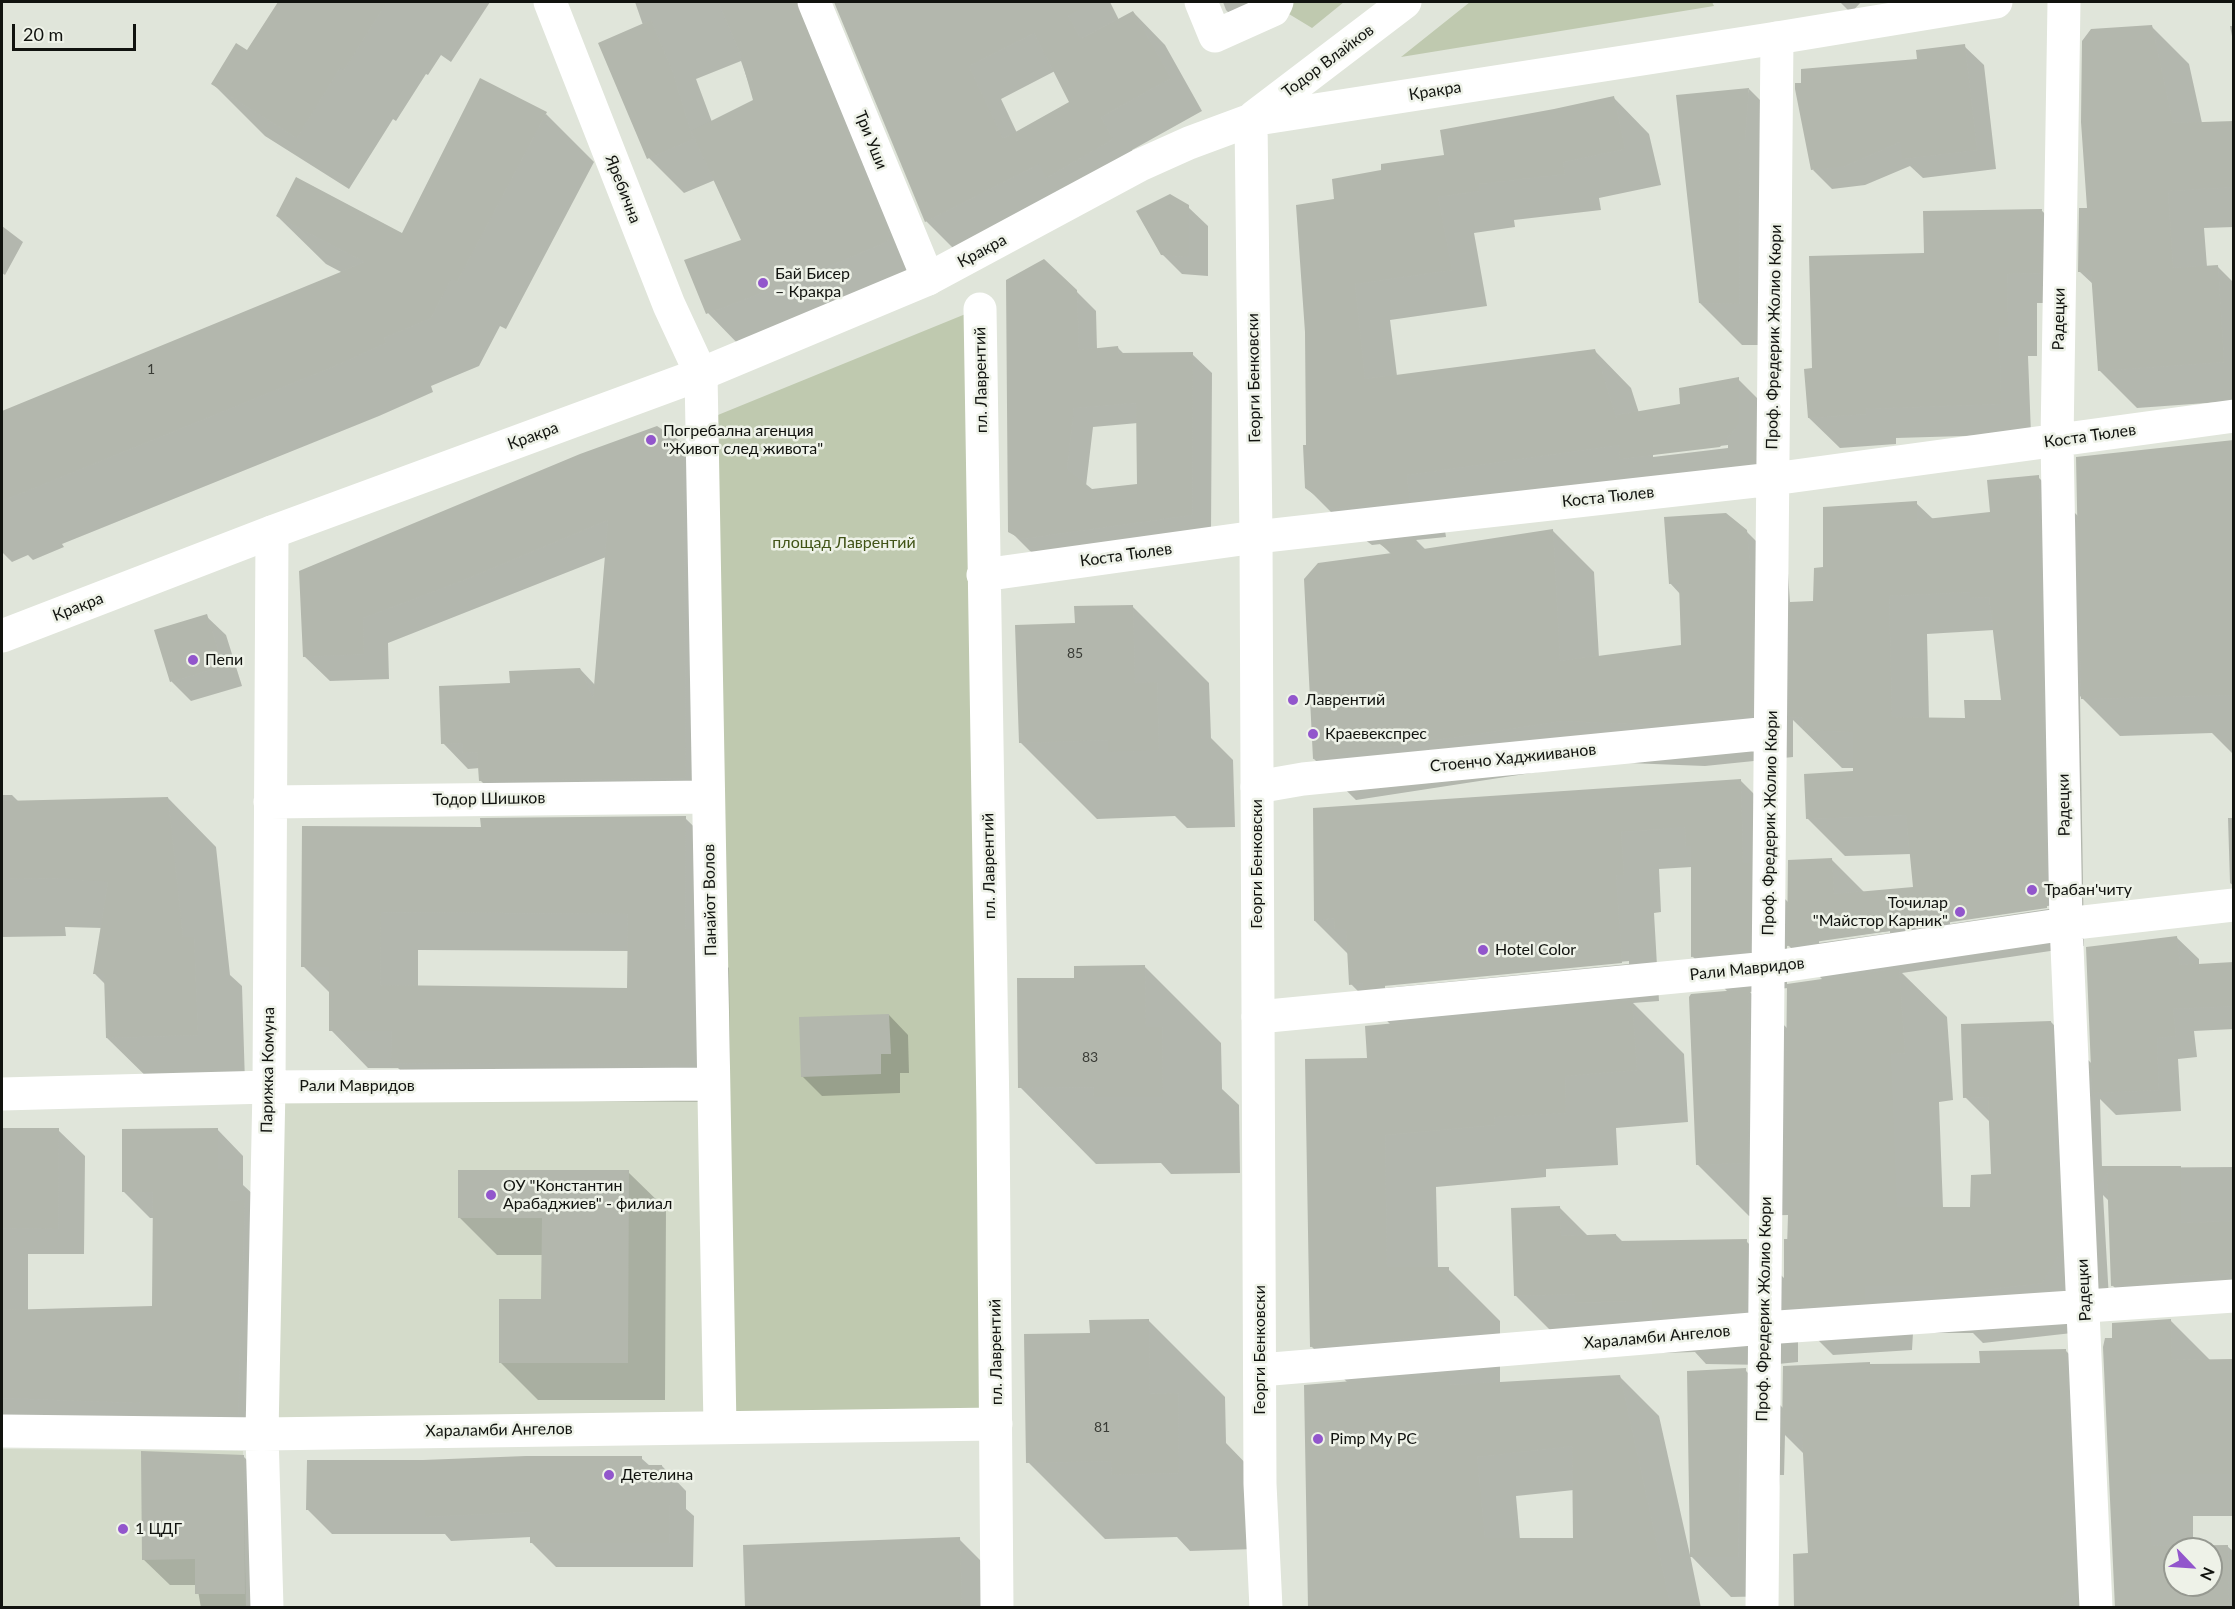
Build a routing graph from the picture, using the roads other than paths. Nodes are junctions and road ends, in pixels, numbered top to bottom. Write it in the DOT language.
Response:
graph roads {
  1 [pos="550,2"];
  2 [pos="814,2"];
  3 [pos="1200,2"];
  4 [pos="1277,2"];
  5 [pos="1405,2"];
  6 [pos="1996,2"];
  7 [pos="2064,2"];
  8 [pos="1777,39"];
  9 [pos="1251,120"];
  10 [pos="928,279"];
  11 [pos="980,309"];
  12 [pos="701,374"];
  13 [pos="2234,416"];
  14 [pos="2057,440"];
  15 [pos="1773,479"];
  16 [pos="272,532"];
  17 [pos="1256,537"];
  18 [pos="983,575"];
  19 [pos="2,636"];
  20 [pos="1770,733"];
  21 [pos="1257,787"];
  22 [pos="708,797"];
  23 [pos="270,802"];
  24 [pos="2234,905"];
  25 [pos="2066,924"];
  26 [pos="1768,968"];
  27 [pos="1258,1017"];
  28 [pos="713,1084"];
  29 [pos="269,1087"];
  30 [pos="2,1094"];
  31 [pos="2234,1296"];
  32 [pos="2085,1306"];
  33 [pos="1764,1328"];
  34 [pos="1260,1370"];
  35 [pos="996,1424"];
  36 [pos="720,1427"];
  37 [pos="2,1431"];
  38 [pos="262,1434"];
  39 [pos="267,1608"];
  40 [pos="997,1608"];
  41 [pos="1266,1608"];
  42 [pos="1762,1608"];
  43 [pos="2096,1608"];
  1 -- 12 [label="street, Яребична"];
  2 -- 10 [label="street, Три Уши"];
  3 -- 4 [label="street"];
  5 -- 9 [label="street, Тодор Влайков"];
  6 -- 8 [label="street, Кракра"];
  7 -- 14 [label="street, Радецки"];
  8 -- 9 [label="street, Кракра"];
  8 -- 15 [label="street, Проф. Фредерик Жолио Кюри"];
  9 -- 10 [label="street, Кракра"];
  9 -- 17 [label="street, Георги Бенковски"];
  10 -- 12 [label="street, Кракра"];
  11 -- 18 [label="street, пл. Лаврентий"];
  12 -- 16 [label="street, Кракра"];
  12 -- 22 [label="street, Панайот Волов"];
  13 -- 14 [label="street, Коста Тюлев"];
  14 -- 15 [label="street, Коста Тюлев"];
  14 -- 25 [label="street, Радецки"];
  15 -- 17 [label="street, Коста Тюлев"];
  15 -- 20 [label="street, Проф. Фредерик Жолио Кюри"];
  16 -- 19 [label="street, Кракра"];
  16 -- 23 [label="street, Парижка Комуна"];
  17 -- 18 [label="street, Коста Тюлев"];
  17 -- 21 [label="street, Георги Бенковски"];
  18 -- 35 [label="street, пл. Лаврентий"];
  20 -- 21 [label="street, Стоенчо Хаджииванов"];
  20 -- 26 [label="street, Проф. Фредерик Жолио Кюри"];
  21 -- 27 [label="street, Георги Бенковски"];
  22 -- 23 [label="street, Тодор Шишков"];
  22 -- 28 [label="street, Панайот Волов"];
  23 -- 29 [label="street, Парижка Комуна"];
  24 -- 25 [label="street, Рали Мавридов"];
  25 -- 26 [label="street, Рали Мавридов"];
  25 -- 32 [label="street, Радецки"];
  26 -- 27 [label="street, Рали Мавридов"];
  26 -- 33 [label="street, Проф. Фредерик Жолио Кюри"];
  27 -- 34 [label="street, Георги Бенковски"];
  28 -- 29 [label="street, Рали Мавридов"];
  28 -- 36 [label="street, Панайот Волов"];
  29 -- 30 [label="street, Рали Мавридов"];
  29 -- 38 [label="street, Парижка Комуна"];
  31 -- 32 [label="street, Хараламби Ангелов"];
  32 -- 33 [label="street, Хараламби Ангелов"];
  32 -- 43 [label="street, Радецки"];
  33 -- 34 [label="street, Хараламби Ангелов"];
  33 -- 42 [label="street, Проф. Фредерик Жолио Кюри"];
  34 -- 41 [label="street, Георги Бенковски"];
  35 -- 36 [label="street, Хараламби Ангелов"];
  35 -- 40 [label="street, пл. Лаврентий"];
  36 -- 38 [label="street, Хараламби Ангелов"];
  37 -- 38 [label="street, Хараламби Ангелов"];
  38 -- 39 [label="street, Парижка Комуна"];
}
